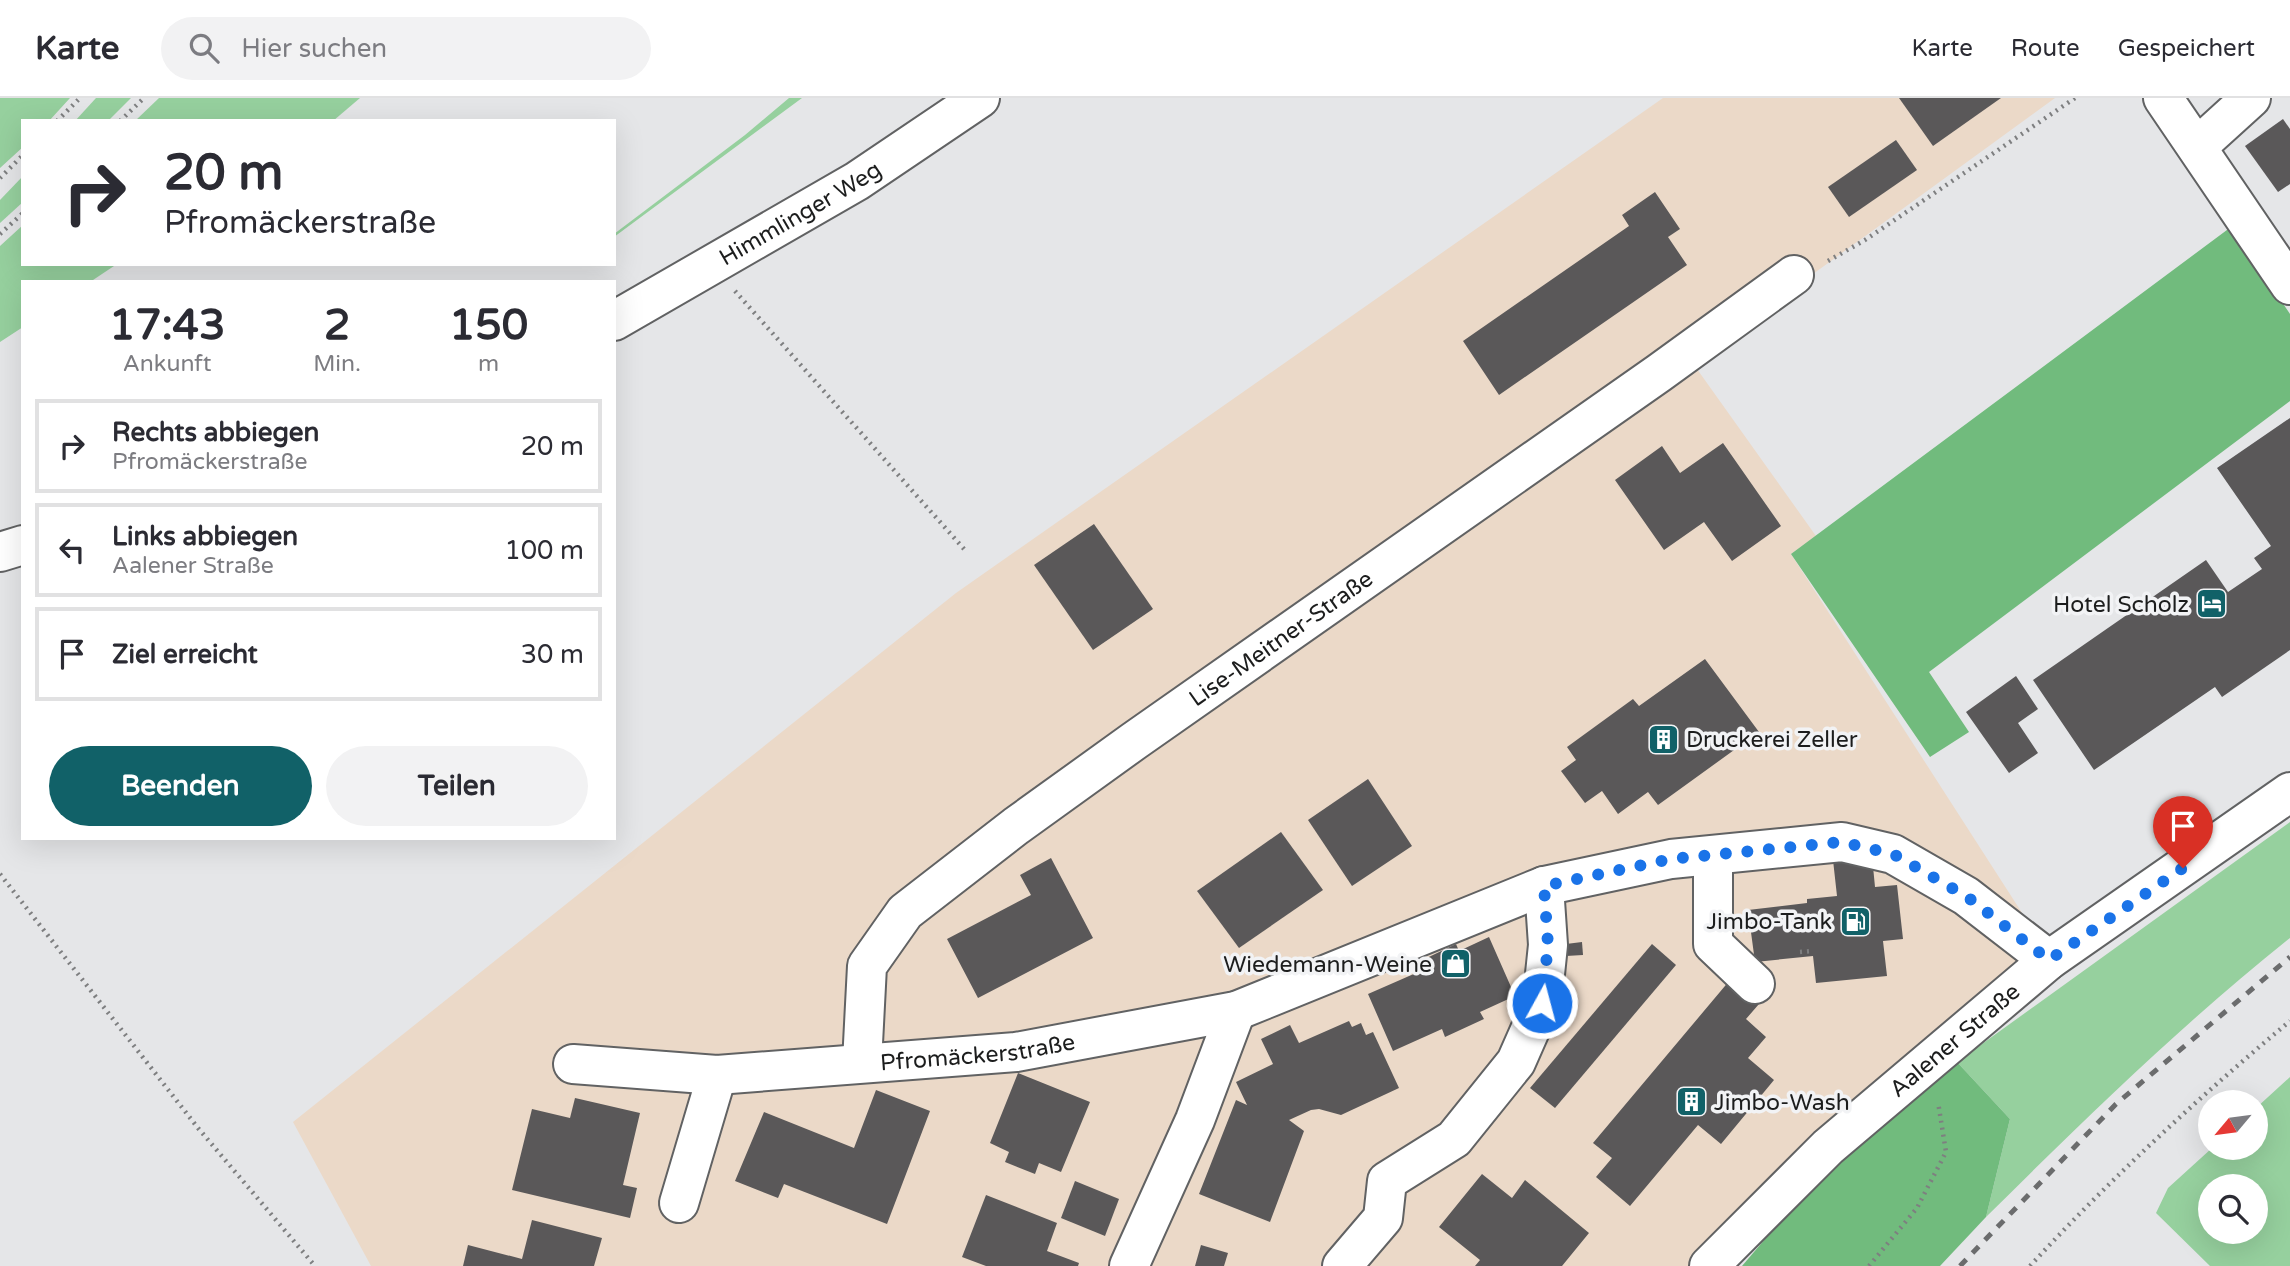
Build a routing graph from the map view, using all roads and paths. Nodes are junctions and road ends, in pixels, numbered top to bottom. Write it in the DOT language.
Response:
graph roads {
  1 [pos="80,98"];
  2 [pos="144,98"];
  3 [pos="980,98"];
  4 [pos="2075,98"];
  5 [pos="2163,98"];
  6 [pos="2251,98"];
  7 [pos="59,119"];
  8 [pos="122,119"];
  9 [pos="2197,147"];
  10 [pos="21,157"];
  11 [pos="0,178"];
  12 [pos="21,215"];
  13 [pos="0,234"];
  14 [pos="712,264"];
  15 [pos="1794,275"];
  16 [pos="2290,285"];
  17 [pos="616,320"];
  18 [pos="21,546"];
  19 [pos="964,549"];
  20 [pos="0,552"];
  21 [pos="2290,792"];
  22 [pos="1713,856"];
  23 [pos="0,874"];
  24 [pos="1544,886"];
  25 [pos="1813,951"];
  26 [pos="1800,952"];
  27 [pos="2049,960"];
  28 [pos="1755,984"];
  29 [pos="1236,1011"];
  30 [pos="2290,1021"];
  31 [pos="862,1063"];
  32 [pos="1928,1063"];
  33 [pos="573,1064"];
  34 [pos="717,1075"];
  35 [pos="679,1203"];
  36 [pos="1870,1265"];
  37 [pos="315,1266"];
  38 [pos="1129,1266"];
  39 [pos="1342,1266"];
  40 [pos="1709,1266"];
  41 [pos="2031,1266"];
  1 -- 7 [label="path"];
  2 -- 8 [label="path"];
  3 -- 14 [label="street, Himmlinger Weg"];
  4 -- 15 [label="path"];
  5 -- 9 [label="street"];
  6 -- 9 [label="street"];
  9 -- 16 [label="street"];
  10 -- 11 [label="path"];
  12 -- 13 [label="path"];
  14 -- 17 [label="street, Himmlinger Weg"];
  14 -- 19 [label="path"];
  15 -- 31 [label="street, Lise-Meitner-Straße"];
  18 -- 20 [label="street"];
  21 -- 27 [label="street, Aalener Straße"];
  22 -- 24 [label="street, Pfromäckerstraße"];
  22 -- 27 [label="street, Pfromäckerstraße"];
  22 -- 28 [label="street"];
  23 -- 37 [label="path"];
  24 -- 29 [label="street, Pfromäckerstraße"];
  24 -- 39 [label="street"];
  25 -- 26 [label="path"];
  27 -- 32 [label="street, Aalener Straße"];
  29 -- 31 [label="street, Pfromäckerstraße"];
  29 -- 38 [label="street"];
  30 -- 41 [label="path"];
  31 -- 34 [label="street, Pfromäckerstraße"];
  32 -- 36 [label="path"];
  32 -- 40 [label="street, Aalener Straße"];
  33 -- 34 [label="street, Pfromäckerstraße"];
  34 -- 35 [label="street"];
}
